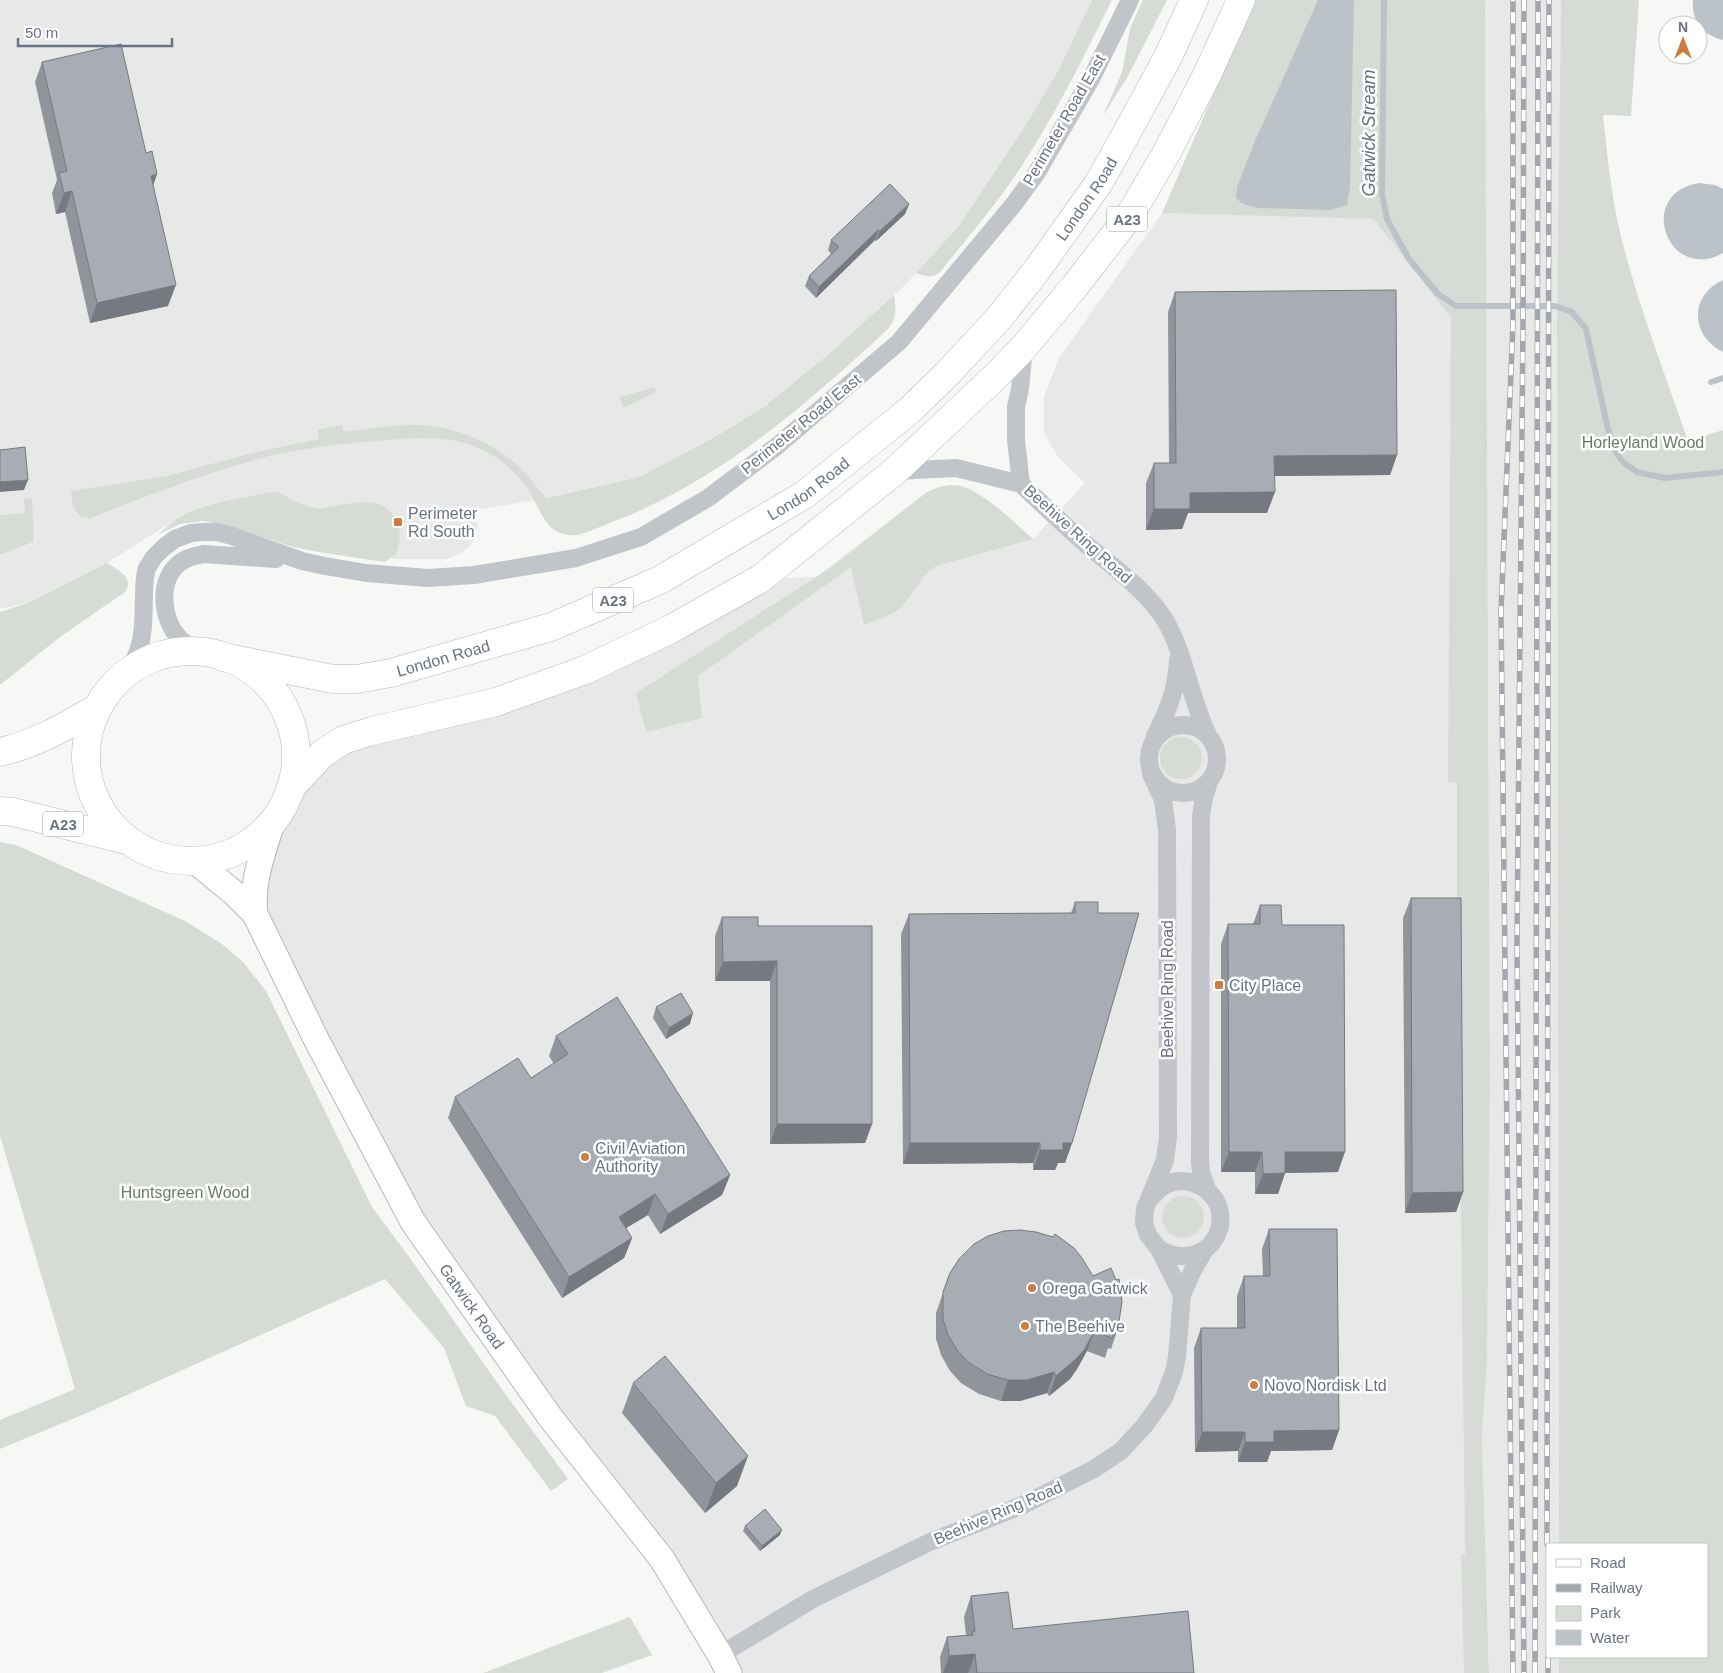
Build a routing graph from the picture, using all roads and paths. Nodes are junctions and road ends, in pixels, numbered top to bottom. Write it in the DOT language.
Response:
graph roads {
  1 [pos="1130,0"];
  2 [pos="1194,0"];
  3 [pos="1241,0"];
  4 [pos="1024,347"];
  5 [pos="895,471"];
  6 [pos="1021,484"];
  7 [pos="302,561"];
  8 [pos="1177,647"];
  9 [pos="213,655"];
  10 [pos="123,676"];
  11 [pos="98,708"];
  12 [pos="1210,738"];
  13 [pos="1152,744"];
  14 [pos="0,752"];
  15 [pos="1151,774"];
  16 [pos="1209,781"];
  17 [pos="292,787"];
  18 [pos="0,811"];
  19 [pos="272,823"];
  20 [pos="126,840"];
  21 [pos="195,862"];
  22 [pos="255,914"];
  23 [pos="1208,1192"];
  24 [pos="1147,1204"];
  25 [pos="1159,1249"];
  26 [pos="1205,1249"];
  27 [pos="1182,1295"];
  28 [pos="724,1664"];
  1 -- 7 [label="street, Perimeter Road East"];
  2 -- 9 [label="main road, London Road / A23"];
  3 -- 4 [label="main road, A23"];
  4 -- 5 [label="main road, A23"];
  4 -- 6 [label="street, Beehive Ring Road"];
  5 -- 6 [label="street"];
  5 -- 17 [label="main road, A23"];
  6 -- 8 [label="street, Beehive Ring Road"];
  7 -- 9 [label="street, Perimeter Road East"];
  7 -- 10 [label="street, Perimeter Road East"];
  8 -- 12 [label="street, Beehive Ring Road"];
  8 -- 13 [label="street, Beehive Ring Road"];
  9 -- 10 [label="main road"];
  9 -- 17 [label="main road"];
  10 -- 11 [label="main road"];
  11 -- 14 [label="main road"];
  11 -- 20 [label="main road"];
  12 -- 13 [label="street"];
  12 -- 16 [label="street"];
  13 -- 15 [label="street"];
  15 -- 16 [label="street"];
  15 -- 24 [label="street, Beehive Ring Road"];
  16 -- 23 [label="street, Beehive Ring Road"];
  17 -- 19 [label="main road"];
  18 -- 20 [label="main road, A23"];
  19 -- 21 [label="main road"];
  19 -- 22 [label="street, Gatwick Road"];
  20 -- 21 [label="main road"];
  21 -- 22 [label="street, Gatwick Road"];
  22 -- 28 [label="street, Gatwick Road"];
  23 -- 24 [label="street"];
  23 -- 26 [label="street, Beehive Ring Road"];
  24 -- 25 [label="street, Beehive Ring Road"];
  25 -- 26 [label="street"];
  25 -- 27 [label="street, Beehive Ring Road"];
  26 -- 27 [label="street, Beehive Ring Road"];
  27 -- 28 [label="street, Beehive Ring Road"];
}
